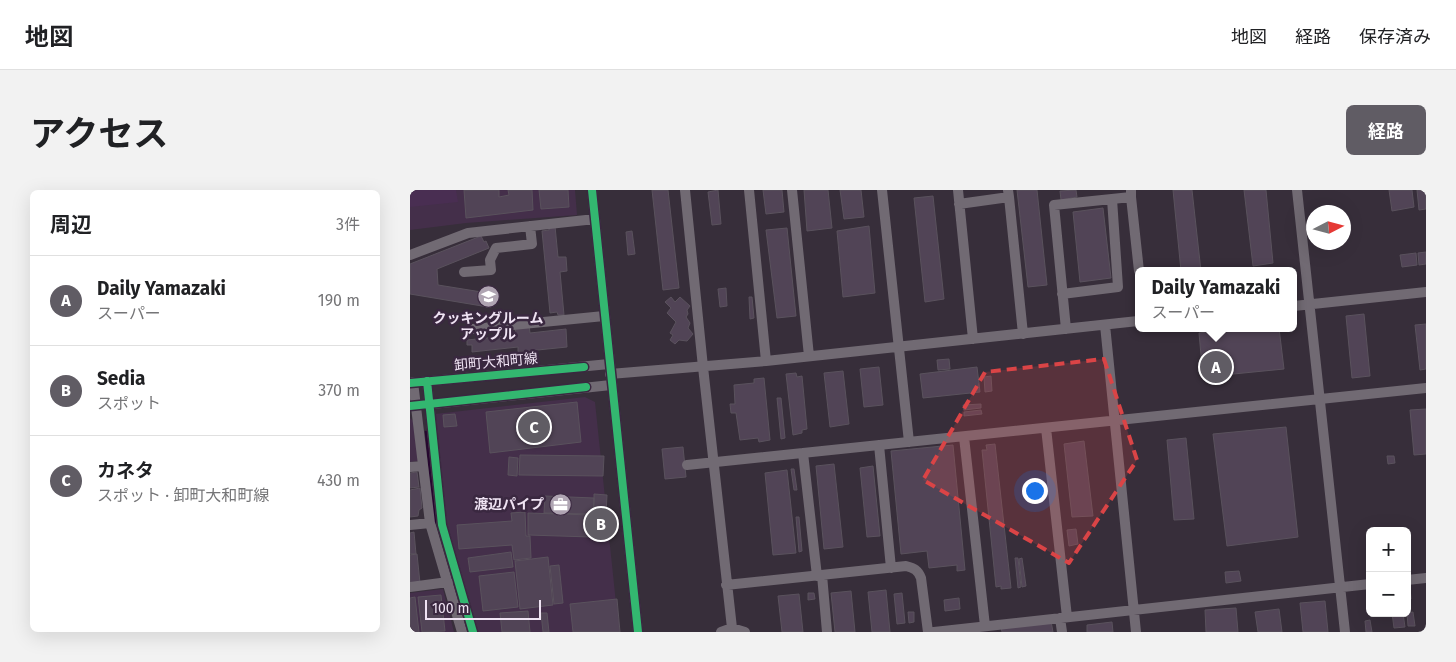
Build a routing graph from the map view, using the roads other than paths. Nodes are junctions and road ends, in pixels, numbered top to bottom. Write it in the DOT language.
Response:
graph roads {
  1 [pos="592,190"];
  2 [pos="685,190"];
  3 [pos="749,190"];
  4 [pos="792,190"];
  5 [pos="882,190"];
  6 [pos="958,190"];
  7 [pos="1297,190"];
  8 [pos="1009,194"];
  9 [pos="1131,194"];
  10 [pos="1112,199"];
  11 [pos="959,204"];
  12 [pos="595,218"];
  13 [pos="530,226"];
  14 [pos="410,255"];
  15 [pos="1139,267"];
  16 [pos="464,272"];
  17 [pos="1426,292"];
  18 [pos="1062,294"];
  19 [pos="1310,304"];
  20 [pos="1297,306"];
  21 [pos="604,316"];
  22 [pos="1135,321"];
  23 [pos="1105,325"];
  24 [pos="473,329"];
  25 [pos="1066,329"];
  26 [pos="1023,334"];
  27 [pos="973,339"];
  28 [pos="898,346"];
  29 [pos="809,356"];
  30 [pos="766,361"];
  31 [pos="703,367"];
  32 [pos="610,374"];
  33 [pos="427,381"];
  34 [pos="412,382"];
  35 [pos="1426,388"];
  36 [pos="1320,399"];
  37 [pos="429,404"];
  38 [pos="413,406"];
  39 [pos="1115,421"];
  40 [pos="1046,428"];
  41 [pos="964,436"];
  42 [pos="909,442"];
  43 [pos="878,446"];
  44 [pos="804,453"];
  45 [pos="713,463"];
  46 [pos="687,465"];
  47 [pos="423,466"];
  48 [pos="410,467"];
  49 [pos="430,523"];
  50 [pos="410,525"];
  51 [pos="891,568"];
  52 [pos="820,576"];
  53 [pos="1426,578"];
  54 [pos="1411,580"];
  55 [pos="448,582"];
  56 [pos="726,585"];
  57 [pos="1366,585"];
  58 [pos="410,587"];
  59 [pos="1340,588"];
  60 [pos="1134,610"];
  61 [pos="1064,618"];
  62 [pos="985,626"];
  63 [pos="732,628"];
  64 [pos="998,628"];
  65 [pos="462,632"];
  66 [pos="473,632"];
  67 [pos="638,632"];
  68 [pos="721,632"];
  69 [pos="745,632"];
  70 [pos="827,632"];
  71 [pos="928,632"];
  72 [pos="934,632"];
  73 [pos="1062,632"];
  74 [pos="1136,632"];
  75 [pos="1345,632"];
  1 -- 12 [label="street"];
  2 -- 31 [label="street"];
  3 -- 30 [label="street"];
  4 -- 29 [label="street"];
  5 -- 28 [label="street"];
  6 -- 11 [label="street"];
  7 -- 19 [label="street"];
  8 -- 11 [label="street"];
  8 -- 26 [label="street"];
  9 -- 10 [label="street"];
  9 -- 15 [label="street"];
  10 -- 18 [label="street"];
  10 -- 18 [label="street"];
  11 -- 27 [label="street"];
  12 -- 13 [label="street"];
  12 -- 21 [label="street"];
  13 -- 14 [label="street"];
  13 -- 16 [label="street"];
  17 -- 19 [label="street"];
  18 -- 25 [label="street"];
  19 -- 20 [label="street"];
  19 -- 36 [label="street"];
  21 -- 24 [label="street"];
  21 -- 32 [label="street"];
  22 -- 23 [label="street"];
  23 -- 25 [label="street"];
  23 -- 39 [label="street"];
  25 -- 26 [label="street"];
  26 -- 27 [label="street"];
  27 -- 28 [label="street"];
  28 -- 29 [label="street"];
  28 -- 42 [label="street"];
  29 -- 30 [label="street"];
  30 -- 31 [label="street"];
  31 -- 32 [label="street"];
  31 -- 45 [label="street"];
  32 -- 33 [label="street, 卸町大和町線"];
  32 -- 37 [label="street"];
  32 -- 67 [label="street"];
  33 -- 34 [label="street, 卸町大和町線"];
  33 -- 37 [label="street"];
  34 -- 38 [label="street"];
  35 -- 36 [label="street"];
  36 -- 39 [label="street"];
  36 -- 59 [label="street"];
  37 -- 38 [label="street"];
  37 -- 66 [label="street"];
  38 -- 47 [label="street"];
  39 -- 40 [label="street"];
  39 -- 60 [label="street"];
  40 -- 41 [label="street"];
  40 -- 61 [label="street"];
  41 -- 42 [label="street"];
  41 -- 62 [label="street"];
  42 -- 43 [label="street"];
  43 -- 44 [label="street"];
  43 -- 51 [label="street"];
  44 -- 45 [label="street"];
  44 -- 52 [label="street"];
  45 -- 46 [label="street"];
  45 -- 56 [label="street"];
  47 -- 48 [label="street"];
  47 -- 49 [label="street"];
  49 -- 50 [label="street"];
  49 -- 55 [label="street"];
  51 -- 52 [label="street"];
  51 -- 71 [label="street"];
  52 -- 56 [label="street"];
  52 -- 70 [label="street"];
  53 -- 54 [label="street"];
  55 -- 58 [label="street"];
  55 -- 65 [label="street"];
  56 -- 63 [label="street"];
  57 -- 59 [label="street"];
  59 -- 60 [label="street"];
  59 -- 75 [label="street"];
  60 -- 61 [label="street"];
  60 -- 74 [label="street"];
  61 -- 64 [label="street"];
  61 -- 73 [label="street"];
  62 -- 64 [label="street"];
  62 -- 72 [label="street"];
  63 -- 68 [label="street"];
  63 -- 69 [label="street"];
}
